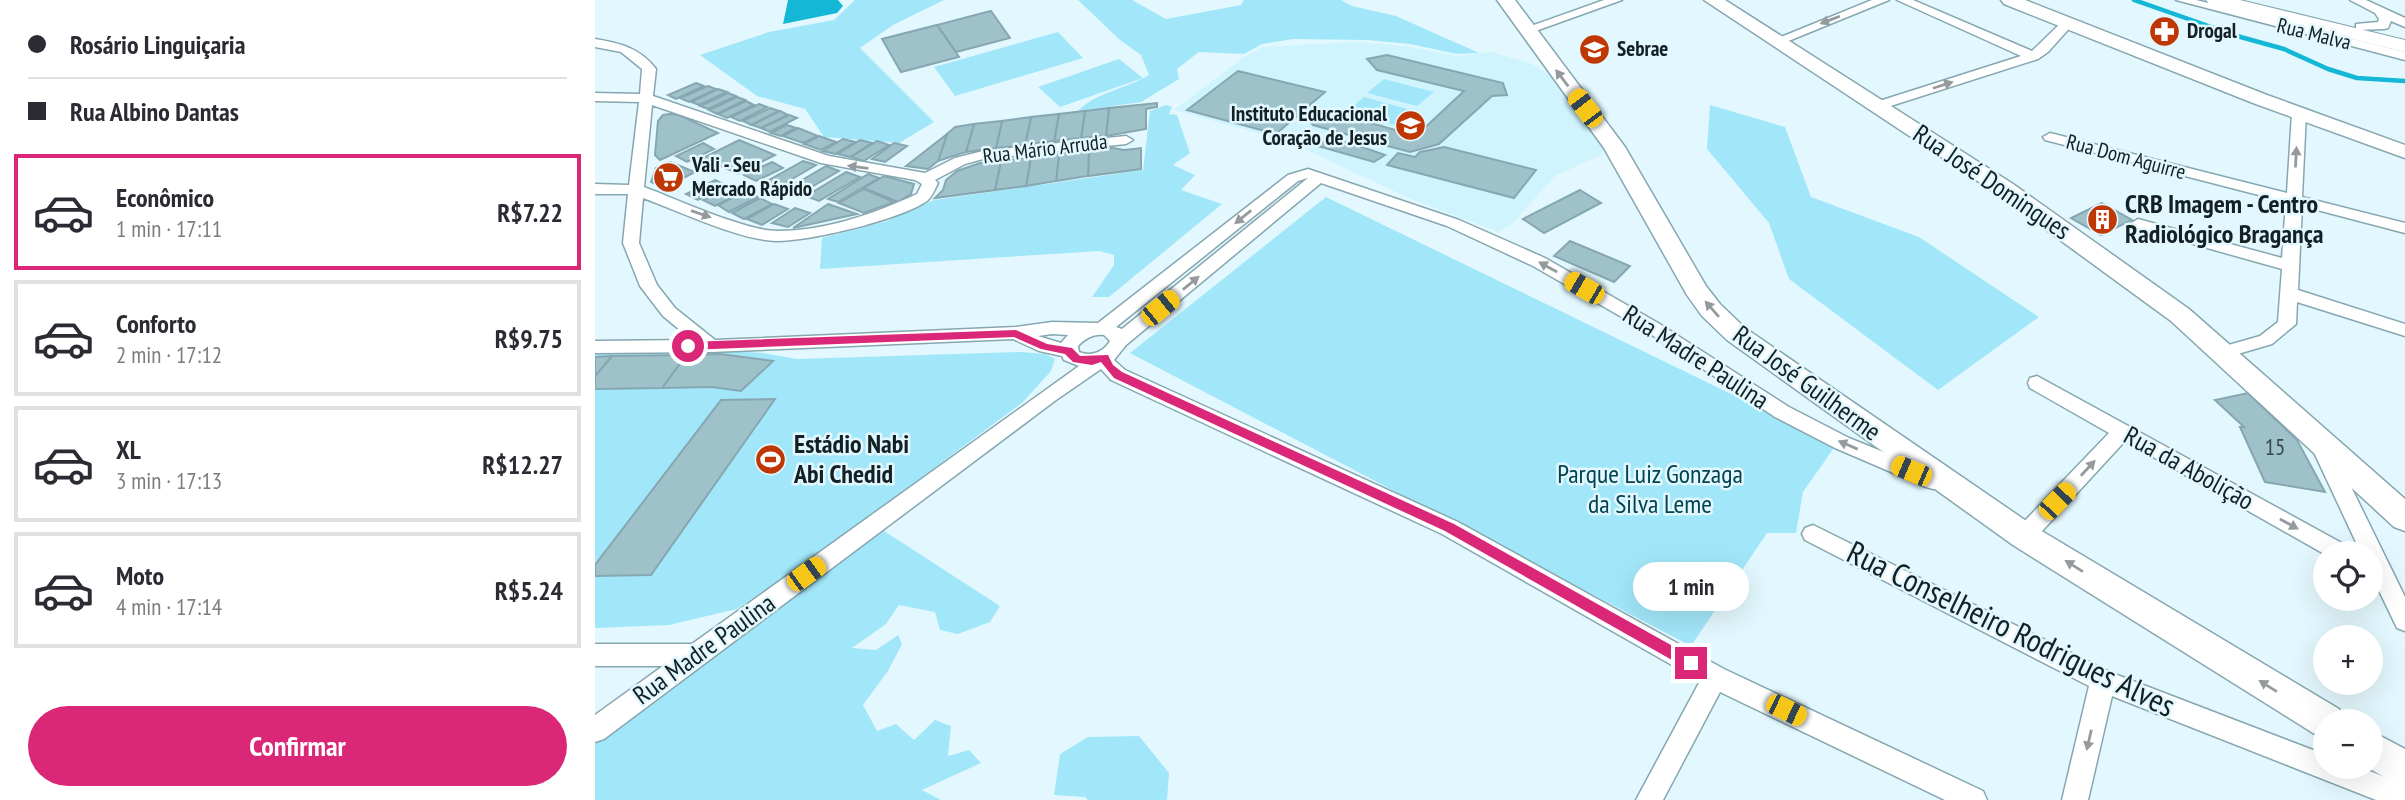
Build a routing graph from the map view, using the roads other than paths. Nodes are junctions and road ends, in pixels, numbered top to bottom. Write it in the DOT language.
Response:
graph roads {
  1 [pos="1506,0"];
  2 [pos="1616,0"];
  3 [pos="1713,0"];
  4 [pos="1883,0"];
  5 [pos="1903,0"];
  6 [pos="2010,0"];
  7 [pos="2182,0"];
  8 [pos="2216,0"];
  9 [pos="2248,0"];
  10 [pos="2355,0"];
  11 [pos="2379,11"];
  12 [pos="2069,22"];
  13 [pos="2405,23"];
  14 [pos="2360,27"];
  15 [pos="1526,30"];
  16 [pos="2405,38"];
  17 [pos="1777,41"];
  18 [pos="595,43"];
  19 [pos="2405,46"];
  20 [pos="2033,56"];
  21 [pos="2405,56"];
  22 [pos="595,97"];
  23 [pos="646,98"];
  24 [pos="1878,106"];
  25 [pos="2299,113"];
  26 [pos="2050,137"];
  27 [pos="1126,140"];
  28 [pos="2405,152"];
  29 [pos="1320,176"];
  30 [pos="925,178"];
  31 [pos="595,189"];
  32 [pos="637,190"];
  33 [pos="2294,200"];
  34 [pos="2138,224"];
  35 [pos="2405,228"];
  36 [pos="2291,266"];
  37 [pos="2290,294"];
  38 [pos="1096,329"];
  39 [pos="2405,330"];
  40 [pos="1016,333"];
  41 [pos="711,346"];
  42 [pos="595,347"];
  43 [pos="2224,352"];
  44 [pos="1108,353"];
  45 [pos="1070,354"];
  46 [pos="2037,383"];
  47 [pos="1049,395"];
  48 [pos="2123,431"];
  49 [pos="2319,441"];
  50 [pos="1957,490"];
  51 [pos="2405,518"];
  52 [pos="1813,534"];
  53 [pos="2024,536"];
  54 [pos="2320,541"];
  55 [pos="2363,541"];
  56 [pos="2383,583"];
  57 [pos="2405,621"];
  58 [pos="595,655"];
  59 [pos="695,655"];
  60 [pos="1715,677"];
  61 [pos="2103,681"];
  62 [pos="2313,713"];
  63 [pos="595,730"];
  64 [pos="2383,756"];
  65 [pos="2405,770"];
  66 [pos="2405,798"];
  67 [pos="1649,800"];
  68 [pos="1974,800"];
  69 [pos="2075,800"];
  1 -- 15 [label="street, Rua José Guilherme"];
  2 -- 15 [label="street"];
  3 -- 17 [label="street, Rua José Domingues"];
  4 -- 17 [label="street, one-way"];
  5 -- 20 [label="street"];
  6 -- 12 [label="street"];
  7 -- 21 [label="street, Rua Malva"];
  8 -- 19 [label="main road"];
  9 -- 14 [label="main road"];
  10 -- 11 [label="street"];
  11 -- 13 [label="street"];
  11 -- 14 [label="street"];
  12 -- 20 [label="street"];
  12 -- 25 [label="street"];
  14 -- 16 [label="main road"];
  50 -- 15 [label="street, Rua José Guilherme, one-way"];
  17 -- 24 [label="street, Rua José Domingues"];
  18 -- 23 [label="street"];
  24 -- 20 [label="street, one-way"];
  22 -- 23 [label="street"];
  30 -- 23 [label="street, one-way"];
  23 -- 32 [label="street"];
  24 -- 43 [label="street, Rua José Domingues"];
  25 -- 28 [label="street"];
  33 -- 25 [label="street, one-way"];
  26 -- 33 [label="street, Rua Dom Aguirre"];
  27 -- 30 [label="street, Rua Mário Arruda"];
  29 -- 38 [label="street, one-way"];
  44 -- 29 [label="street, Rua Madre Paulina, one-way"];
  50 -- 29 [label="street, Rua Madre Paulina, one-way"];
  32 -- 30 [label="street, one-way"];
  31 -- 32 [label="street"];
  32 -- 41 [label="street"];
  33 -- 35 [label="street, Rua Dom Aguirre"];
  33 -- 36 [label="street"];
  34 -- 36 [label="street"];
  36 -- 37 [label="street"];
  37 -- 39 [label="street"];
  37 -- 43 [label="street"];
  38 -- 40 [label="street"];
  38 -- 44 [label="street"];
  38 -- 45 [label="street, Rua Madre Paulina"];
  40 -- 41 [label="street"];
  40 -- 45 [label="street"];
  41 -- 42 [label="street"];
  43 -- 49 [label="street, Rua José Domingues"];
  44 -- 45 [label="street"];
  44 -- 47 [label="street, Rua Madre Paulina"];
  44 -- 60 [label="street"];
  45 -- 47 [label="street, Rua Madre Paulina"];
  46 -- 48 [label="street, Rua da Abolição"];
  47 -- 59 [label="street, Rua Madre Paulina"];
  53 -- 48 [label="street, one-way"];
  48 -- 54 [label="street, Rua da Abolição, one-way"];
  49 -- 51 [label="street, Rua José Domingues"];
  49 -- 55 [label="street"];
  50 -- 53 [label="street, Rua José Guilherme"];
  52 -- 61 [label="street, Rua Conselheiro Rodrigues Alves"];
  62 -- 53 [label="street, Rua José Guilherme, one-way"];
  56 -- 57 [label="street"];
  58 -- 59 [label="street"];
  59 -- 63 [label="street, Rua Madre Paulina"];
  60 -- 67 [label="street"];
  60 -- 68 [label="street"];
  61 -- 66 [label="street, Rua Conselheiro Rodrigues Alves"];
  61 -- 69 [label="street, one-way"];
  64 -- 65 [label="street"];
}
